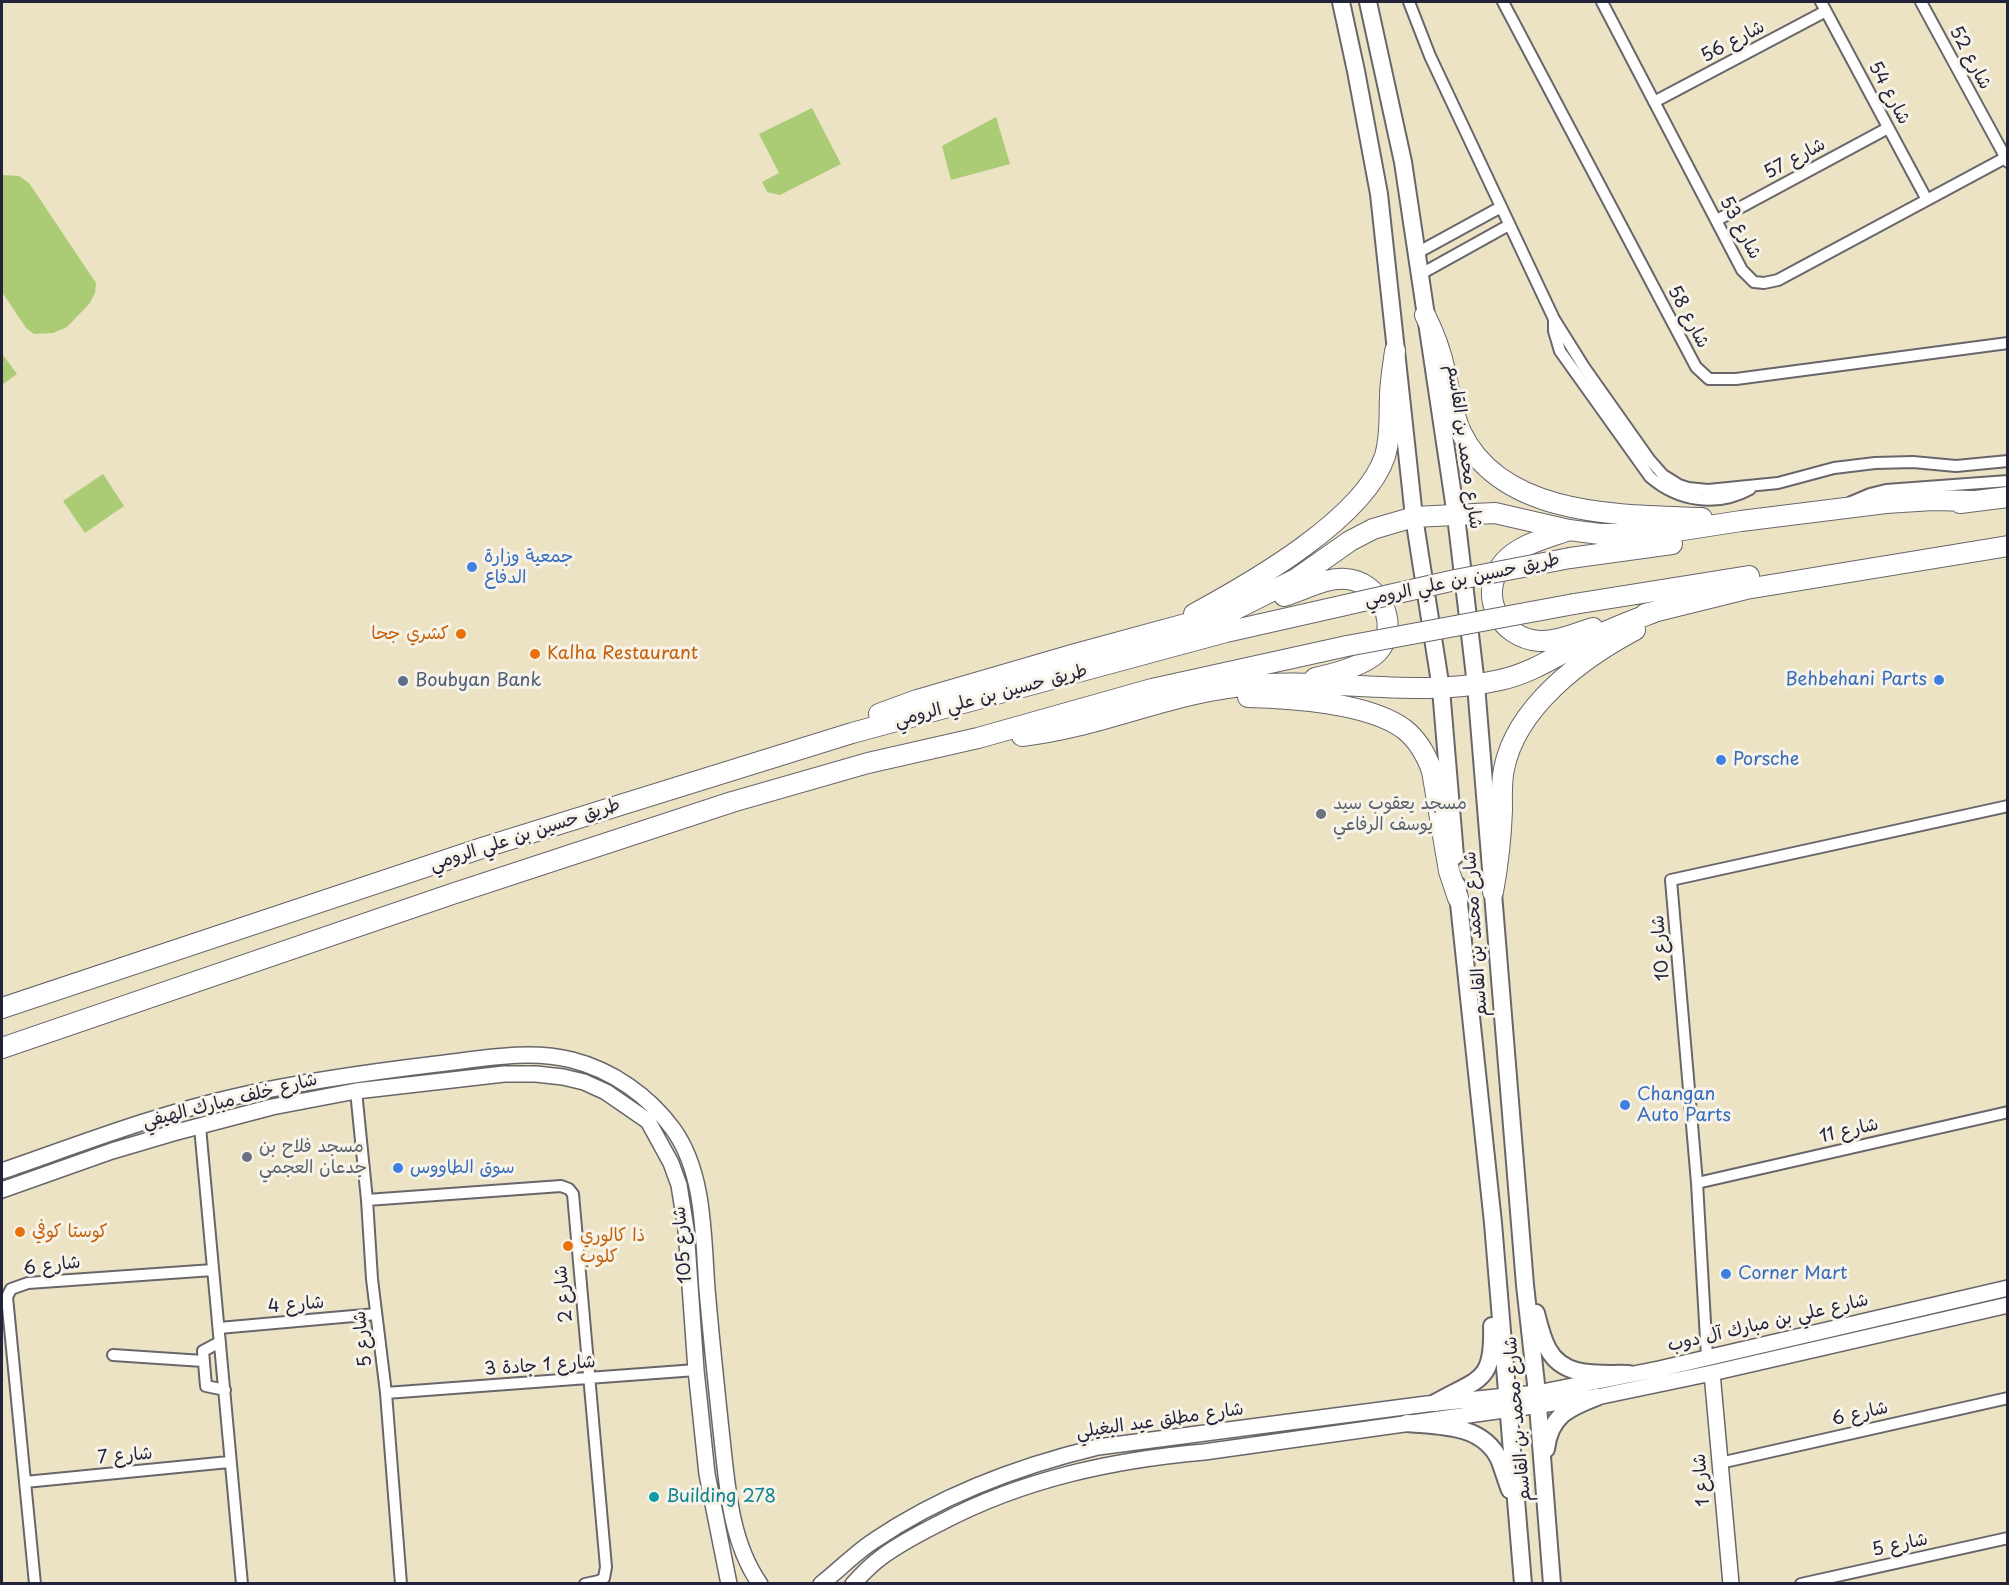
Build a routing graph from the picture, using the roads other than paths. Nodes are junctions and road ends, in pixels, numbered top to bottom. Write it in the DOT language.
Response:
graph roads {
  1 [pos="1341,2"];
  2 [pos="1368,2"];
  3 [pos="1409,2"];
  4 [pos="1503,2"];
  5 [pos="1602,2"];
  6 [pos="1921,2"];
  7 [pos="1824,6"];
  8 [pos="1654,102"];
  9 [pos="1888,128"];
  10 [pos="2006,160"];
  11 [pos="1927,200"];
  12 [pos="1501,207"];
  13 [pos="1717,220"];
  14 [pos="1509,225"];
  15 [pos="1417,254"];
  16 [pos="1419,275"];
  17 [pos="1425,315"];
  18 [pos="2007,343"];
  19 [pos="1395,351"];
  20 [pos="2007,461"];
  21 [pos="2007,481"];
  22 [pos="2007,497"];
  23 [pos="1971,501"];
  24 [pos="1842,509"];
  25 [pos="1456,516"];
  26 [pos="1413,517"];
  27 [pos="1741,521"];
  28 [pos="1569,530"];
  29 [pos="2007,537"];
  30 [pos="2007,546"];
  31 [pos="1746,589"];
  32 [pos="1657,610"];
  33 [pos="1230,612"];
  34 [pos="1162,631"];
  35 [pos="1295,683"];
  36 [pos="1476,685"];
  37 [pos="1441,689"];
  38 [pos="1176,699"];
  39 [pos="852,733"];
  40 [pos="978,738"];
  41 [pos="2007,806"];
  42 [pos="1493,892"];
  43 [pos="1458,898"];
  44 [pos="2,1008"];
  45 [pos="2,1048"];
  46 [pos="470,1060"];
  47 [pos="474,1079"];
  48 [pos="357,1091"];
  49 [pos="2007,1112"];
  50 [pos="200,1127"];
  51 [pos="58,1152"];
  52 [pos="1485,1157"];
  53 [pos="32,1161"];
  54 [pos="66,1168"];
  55 [pos="2,1171"];
  56 [pos="40,1177"];
  57 [pos="1697,1183"];
  58 [pos="2,1190"];
  59 [pos="367,1200"];
  60 [pos="702,1228"];
  61 [pos="686,1229"];
  62 [pos="213,1270"];
  63 [pos="1525,1285"];
  64 [pos="2007,1288"];
  65 [pos="1983,1293"];
  66 [pos="1959,1298"];
  67 [pos="2007,1305"];
  68 [pos="1986,1310"];
  69 [pos="376,1314"];
  70 [pos="1963,1315"];
  71 [pos="219,1328"];
  72 [pos="220,1342"];
  73 [pos="113,1355"];
  74 [pos="1707,1357"];
  75 [pos="202,1361"];
  76 [pos="696,1370"];
  77 [pos="1712,1373"];
  78 [pos="1629,1374"];
  79 [pos="589,1379"];
  80 [pos="225,1390"];
  81 [pos="386,1393"];
  82 [pos="1597,1397"];
  83 [pos="2007,1398"];
  84 [pos="1537,1399"];
  85 [pos="1435,1403"];
  86 [pos="1509,1403"];
  87 [pos="1407,1423"];
  88 [pos="1212,1432"];
  89 [pos="229,1462"];
  90 [pos="1126,1462"];
  91 [pos="1720,1463"];
  92 [pos="1543,1474"];
  93 [pos="25,1482"];
  94 [pos="1517,1509"];
  95 [pos="2007,1538"];
  96 [pos="35,1584"];
  97 [pos="242,1584"];
  98 [pos="400,1584"];
  99 [pos="585,1584"];
  100 [pos="729,1584"];
  101 [pos="760,1584"];
  102 [pos="821,1584"];
  103 [pos="853,1584"];
  104 [pos="1523,1584"];
  105 [pos="1552,1584"];
  106 [pos="1731,1584"];
  107 [pos="1801,1584"];
  1 -- 19 [label="main road, شارع محمد بن القاسم"];
  2 -- 15 [label="main road, شارع محمد بن القاسم"];
  3 -- 12 [label="street"];
  4 -- 18 [label="street, شارع 58"];
  5 -- 8 [label="street, شارع 53"];
  6 -- 10 [label="street, شارع 52"];
  7 -- 8 [label="street, شارع 56"];
  7 -- 9 [label="street, شارع 54"];
  8 -- 13 [label="street, شارع 53"];
  9 -- 11 [label="street, شارع 54"];
  9 -- 13 [label="street, شارع 57"];
  10 -- 11 [label="street, شارع 53"];
  11 -- 13 [label="street, شارع 53"];
  12 -- 14 [label="street"];
  12 -- 15 [label="street"];
  14 -- 16 [label="street"];
  14 -- 20 [label="street"];
  15 -- 16 [label="main road, شارع محمد بن القاسم"];
  16 -- 17 [label="main road, شارع محمد بن القاسم"];
  17 -- 25 [label="main road, شارع محمد بن القاسم"];
  17 -- 27 [label="highway"];
  19 -- 26 [label="main road, شارع محمد بن القاسم"];
  19 -- 34 [label="highway"];
  21 -- 24 [label="street"];
  22 -- 23 [label="highway, طريق حسين بن علي الرومي"];
  23 -- 24 [label="highway"];
  23 -- 39 [label="highway, طريق حسين بن علي الرومي, bridge"];
  24 -- 27 [label="highway"];
  25 -- 26 [label="highway"];
  25 -- 28 [label="highway"];
  25 -- 36 [label="main road, شارع محمد بن القاسم"];
  26 -- 33 [label="highway"];
  26 -- 37 [label="main road, شارع محمد بن القاسم"];
  27 -- 28 [label="highway"];
  28 -- 32 [label="highway"];
  29 -- 40 [label="highway, طريق حسين بن علي الرومي, bridge"];
  30 -- 31 [label="highway"];
  31 -- 32 [label="highway"];
  31 -- 42 [label="highway"];
  32 -- 36 [label="highway"];
  33 -- 34 [label="highway"];
  33 -- 35 [label="highway"];
  34 -- 39 [label="highway"];
  35 -- 37 [label="highway"];
  35 -- 38 [label="highway"];
  36 -- 37 [label="highway"];
  36 -- 42 [label="main road, شارع محمد بن القاسم"];
  37 -- 43 [label="main road, شارع محمد بن القاسم"];
  38 -- 40 [label="highway"];
  38 -- 43 [label="highway"];
  39 -- 44 [label="highway, طريق حسين بن علي الرومي"];
  40 -- 45 [label="highway, طريق حسين بن علي الرومي"];
  41 -- 57 [label="street, شارع 10"];
  42 -- 63 [label="main road, شارع محمد بن القاسم"];
  43 -- 52 [label="main road, شارع محمد بن القاسم"];
  46 -- 47 [label="street"];
  46 -- 51 [label="street, شارع خلف مبارك الهيفي"];
  46 -- 60 [label="street, شارع 105"];
  47 -- 48 [label="street, شارع خلف مبارك الهيفي"];
  47 -- 61 [label="street, شارع 105"];
  48 -- 50 [label="street, شارع خلف مبارك الهيفي"];
  48 -- 59 [label="street, شارع 5"];
  49 -- 57 [label="street, شارع 11"];
  50 -- 54 [label="street, شارع خلف مبارك الهيفي"];
  50 -- 62 [label="street"];
  51 -- 53 [label="street, شارع خلف مبارك الهيفي"];
  51 -- 54 [label="street"];
  52 -- 85 [label="main road"];
  52 -- 86 [label="main road, شارع محمد بن القاسم"];
  53 -- 55 [label="street, شارع خلف مبارك الهيفي"];
  53 -- 56 [label="street"];
  54 -- 56 [label="street, شارع خلف مبارك الهيفي"];
  56 -- 58 [label="street, شارع خلف مبارك الهيفي"];
  57 -- 74 [label="street, شارع 10"];
  59 -- 69 [label="street, شارع 5"];
  59 -- 79 [label="street, شارع 2"];
  60 -- 61 [label="street"];
  60 -- 101 [label="street, شارع 105"];
  61 -- 76 [label="street, شارع 105"];
  62 -- 71 [label="street"];
  62 -- 93 [label="street, شارع 6"];
  63 -- 78 [label="main road"];
  63 -- 84 [label="main road, شارع محمد بن القاسم"];
  64 -- 65 [label="street, شارع علي بن مبارك آل دوب"];
  65 -- 66 [label="street, شارع علي بن مبارك آل دوب"];
  65 -- 68 [label="street"];
  66 -- 70 [label="street"];
  66 -- 74 [label="street, شارع علي بن مبارك آل دوب"];
  67 -- 68 [label="street, شارع علي بن مبارك آل دوب"];
  68 -- 70 [label="street, شارع علي بن مبارك آل دوب"];
  69 -- 71 [label="street, شارع 4"];
  69 -- 81 [label="street, شارع 5"];
  70 -- 77 [label="street, شارع علي بن مبارك آل دوب"];
  71 -- 72 [label="street"];
  72 -- 75 [label="street"];
  72 -- 80 [label="street"];
  73 -- 75 [label="street"];
  74 -- 78 [label="street, شارع علي بن مبارك آل دوب"];
  75 -- 80 [label="street"];
  76 -- 79 [label="street, شارع 1 جادة 3"];
  76 -- 100 [label="street, شارع 105"];
  77 -- 82 [label="street, شارع علي بن مبارك آل دوب"];
  77 -- 91 [label="street, شارع 1"];
  78 -- 84 [label="street, شارع علي بن مبارك آل دوب"];
  79 -- 81 [label="street, شارع 1 جادة 3"];
  79 -- 99 [label="street, شارع 2"];
  80 -- 89 [label="street"];
  81 -- 98 [label="street, شارع 5"];
  82 -- 84 [label="street, شارع علي بن مبارك آل دوب"];
  82 -- 92 [label="main road"];
  83 -- 91 [label="street, شارع 6"];
  84 -- 86 [label="street, شارع مطلق عيد البغيلي"];
  84 -- 92 [label="main road, شارع محمد بن القاسم"];
  85 -- 86 [label="street, شارع مطلق عيد البغيلي"];
  85 -- 88 [label="street, شارع مطلق عيد البغيلي"];
  86 -- 87 [label="street, شارع مطلق عيد البغيلي"];
  86 -- 94 [label="main road, شارع محمد بن القاسم"];
  87 -- 90 [label="street, شارع مطلق عيد البغيلي"];
  87 -- 94 [label="main road"];
  88 -- 90 [label="street"];
  88 -- 102 [label="street, شارع مطلق عيد البغيلي"];
  89 -- 93 [label="street, شارع 7"];
  89 -- 97 [label="street"];
  90 -- 103 [label="street, شارع مطلق عيد البغيلي"];
  91 -- 106 [label="street, شارع 1"];
  92 -- 105 [label="main road, شارع محمد بن القاسم"];
  93 -- 96 [label="street, شارع 6"];
  94 -- 104 [label="main road, شارع محمد بن القاسم"];
  95 -- 107 [label="street, شارع 5"];
}
